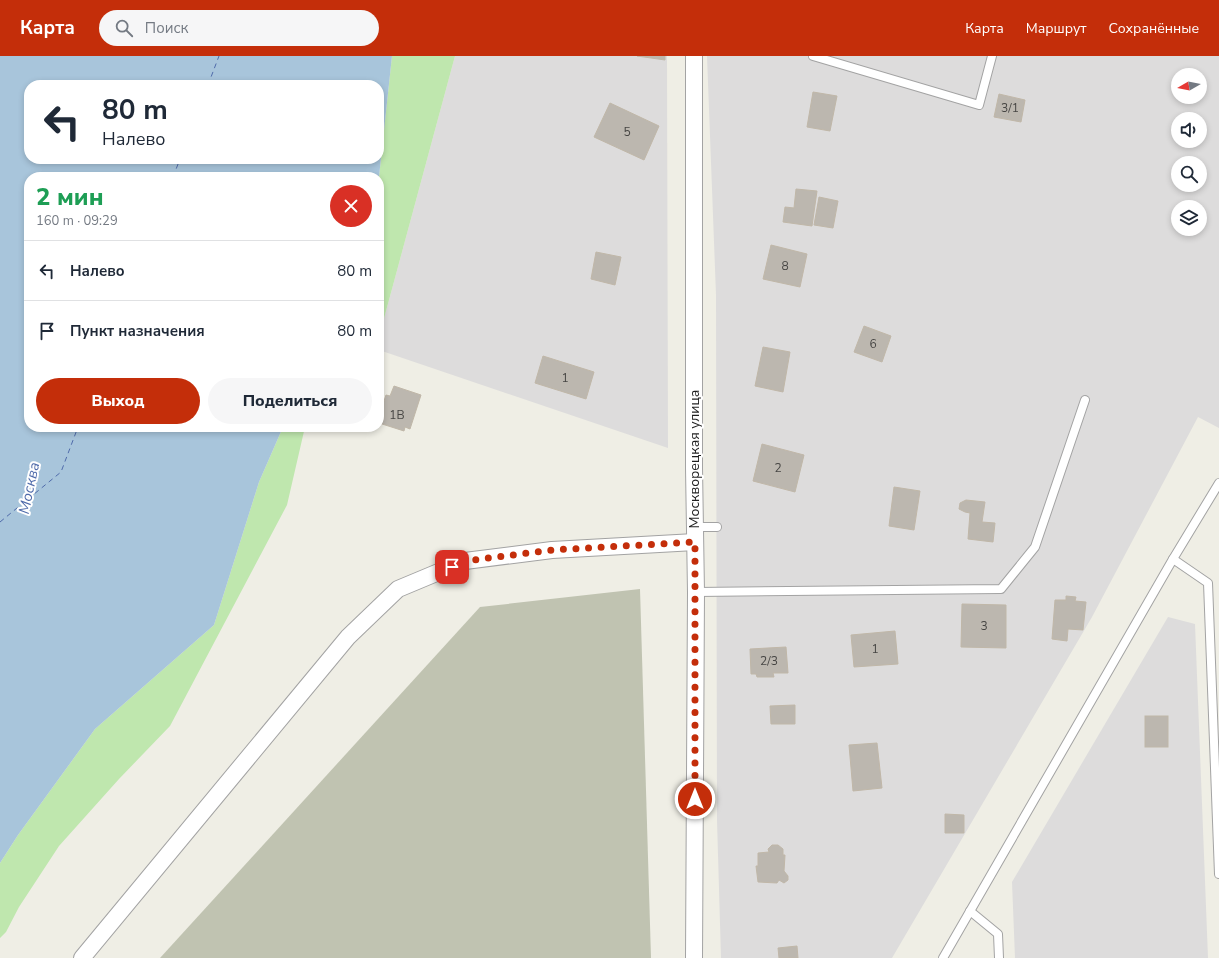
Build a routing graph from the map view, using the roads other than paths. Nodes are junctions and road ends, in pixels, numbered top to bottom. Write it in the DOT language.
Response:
graph roads {
  1 [pos="694,56"];
  2 [pos="813,56"];
  3 [pos="992,56"];
  4 [pos="1085,400"];
  5 [pos="1219,483"];
  6 [pos="717,527"];
  7 [pos="695,535"];
  8 [pos="1173,559"];
  9 [pos="696,592"];
  10 [pos="1219,874"];
  11 [pos="970,911"];
  12 [pos="82,958"];
  13 [pos="694,958"];
  14 [pos="943,958"];
  15 [pos="999,958"];
  1 -- 7 [label="street, Москворецкая улица"];
  2 -- 3 [label="lane"];
  4 -- 9 [label="lane"];
  5 -- 8 [label="lane"];
  6 -- 7 [label="lane"];
  7 -- 9 [label="street, Москворецкая улица"];
  7 -- 12 [label="street"];
  8 -- 10 [label="lane"];
  8 -- 11 [label="lane"];
  9 -- 13 [label="street, Москворецкая улица"];
  11 -- 14 [label="lane"];
  11 -- 15 [label="lane"];
}
